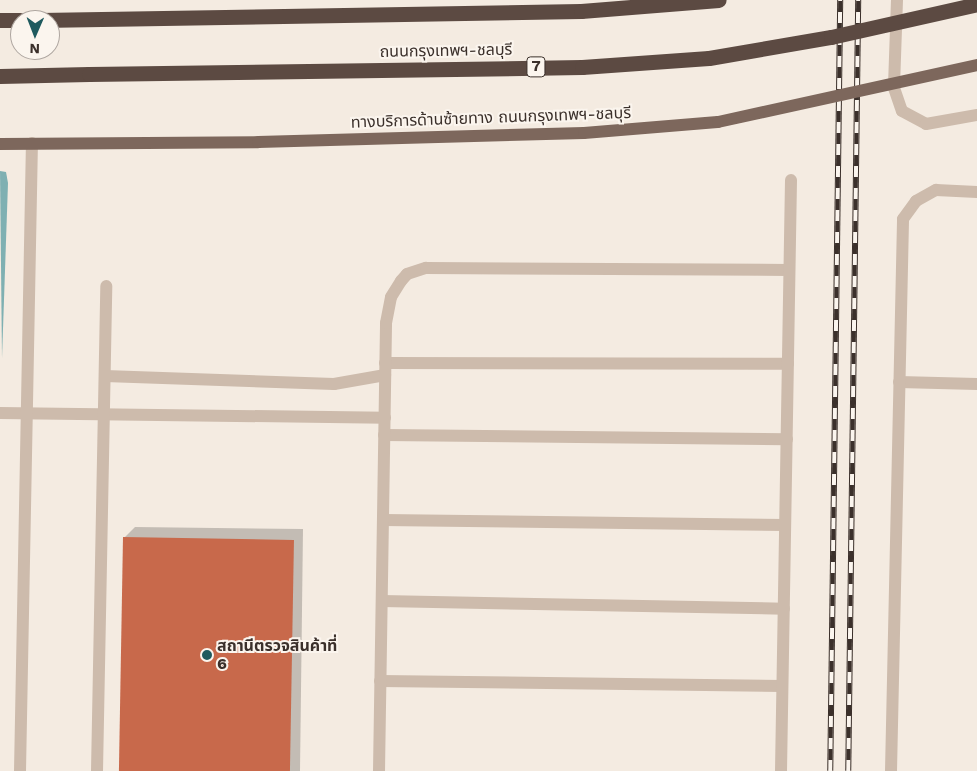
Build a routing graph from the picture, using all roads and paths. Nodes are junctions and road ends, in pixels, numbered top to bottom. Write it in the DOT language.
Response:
graph roads {
  1 [pos="718,0"];
  2 [pos="897,0"];
  3 [pos="977,4"];
  4 [pos="60,20"];
  5 [pos="977,65"];
  6 [pos="0,76"];
  7 [pos="977,115"];
  8 [pos="32,143"];
  9 [pos="0,144"];
  10 [pos="791,180"];
  11 [pos="977,192"];
  12 [pos="789,270"];
  13 [pos="106,286"];
  14 [pos="788,364"];
  15 [pos="385,369"];
  16 [pos="105,376"];
  17 [pos="898,382"];
  18 [pos="977,384"];
  19 [pos="0,413"];
  20 [pos="26,413"];
  21 [pos="104,414"];
  22 [pos="385,418"];
  23 [pos="384,435"];
  24 [pos="787,440"];
  25 [pos="383,520"];
  26 [pos="785,525"];
  27 [pos="382,601"];
  28 [pos="784,608"];
  29 [pos="380,681"];
  30 [pos="782,686"];
  31 [pos="20,771"];
  32 [pos="98,771"];
  33 [pos="379,771"];
  34 [pos="781,771"];
  35 [pos="891,771"];
  1 -- 4 [label="highway"];
  2 -- 7 [label="street"];
  3 -- 6 [label="highway, ถนนกรุงเทพฯ-ชลบุรี / 7, bridge"];
  5 -- 8 [label="main road, ทางบริการด้านซ้ายทาง ถนนกรุงเทพฯ-ชลบุรี, bridge"];
  8 -- 9 [label="main road, ทางบริการด้านซ้ายทาง ถนนกรุงเทพฯ-ชลบุรี"];
  8 -- 20 [label="street"];
  10 -- 12 [label="street"];
  11 -- 17 [label="street"];
  12 -- 14 [label="street"];
  12 -- 15 [label="street"];
  13 -- 16 [label="street"];
  14 -- 15 [label="street"];
  14 -- 24 [label="street"];
  15 -- 16 [label="street"];
  15 -- 22 [label="street"];
  16 -- 21 [label="street"];
  17 -- 18 [label="street"];
  17 -- 35 [label="street"];
  19 -- 20 [label="street"];
  20 -- 21 [label="street"];
  20 -- 31 [label="street"];
  21 -- 22 [label="street"];
  21 -- 32 [label="street"];
  22 -- 23 [label="street"];
  23 -- 24 [label="street"];
  23 -- 25 [label="street"];
  24 -- 26 [label="street"];
  25 -- 26 [label="street"];
  25 -- 27 [label="street"];
  26 -- 28 [label="street"];
  27 -- 28 [label="street"];
  27 -- 29 [label="street"];
  28 -- 30 [label="street"];
  29 -- 30 [label="street"];
  29 -- 33 [label="street"];
  30 -- 34 [label="street"];
}
